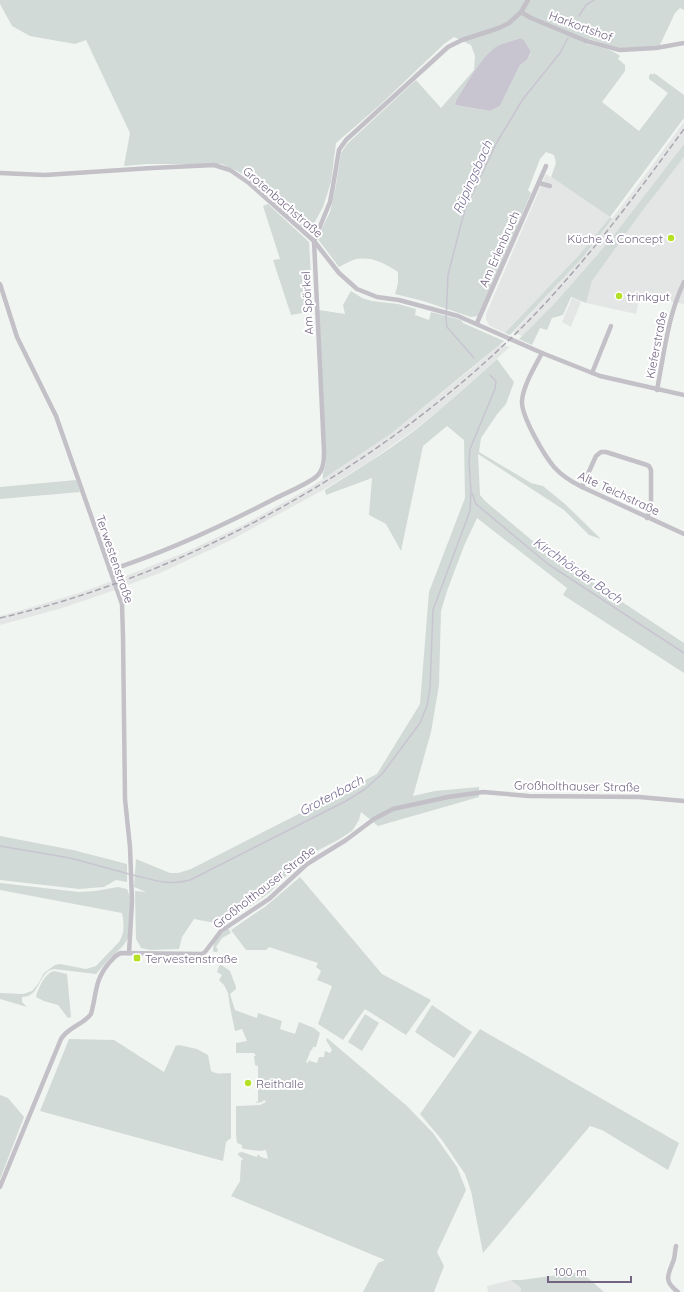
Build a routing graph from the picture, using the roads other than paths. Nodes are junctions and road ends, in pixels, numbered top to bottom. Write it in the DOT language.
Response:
graph roads {
  1 [pos="528,0"];
  2 [pos="521,12"];
  3 [pos="684,43"];
  4 [pos="546,166"];
  5 [pos="0,173"];
  6 [pos="539,183"];
  7 [pos="550,186"];
  8 [pos="314,241"];
  9 [pos="684,282"];
  10 [pos="0,284"];
  11 [pos="477,323"];
  12 [pos="611,326"];
  13 [pos="542,352"];
  14 [pos="592,373"];
  15 [pos="658,390"];
  16 [pos="684,395"];
  17 [pos="582,487"];
  18 [pos="647,518"];
  19 [pos="684,534"];
  20 [pos="110,570"];
  21 [pos="684,802"];
  22 [pos="129,953"];
  23 [pos="0,1187"];
  24 [pos="676,1246"];
  25 [pos="678,1292"];
  1 -- 2 [label="street, Am Spörkel"];
  2 -- 3 [label="street, Harkortshof"];
  2 -- 8 [label="street, Am Spörkel"];
  4 -- 6 [label="street, Am Erlenbruch"];
  5 -- 8 [label="street, Grotenbachstraße"];
  6 -- 7 [label="street"];
  6 -- 11 [label="street, Am Erlenbruch"];
  8 -- 11 [label="street, Grotenbachstraße"];
  8 -- 20 [label="street, Am Spörkel"];
  9 -- 15 [label="street, Kieferstraße"];
  10 -- 20 [label="street, Terwestenstraße"];
  11 -- 13 [label="street, Grotenbachstraße"];
  12 -- 14 [label="street"];
  13 -- 14 [label="street, Grotenbachstraße"];
  13 -- 17 [label="street, Alte Teichstraße"];
  14 -- 15 [label="street, Grotenbachstraße"];
  15 -- 16 [label="street, Grotenbachstraße"];
  17 -- 18 [label="street, Alte Teichstraße"];
  17 -- 18 [label="street"];
  18 -- 19 [label="street, Alte Teichstraße"];
  20 -- 22 [label="street, Terwestenstraße"];
  21 -- 22 [label="street, Großholthauser Straße"];
  22 -- 23 [label="street, Großholthauser Straße"];
  24 -- 25 [label="street"];
}
